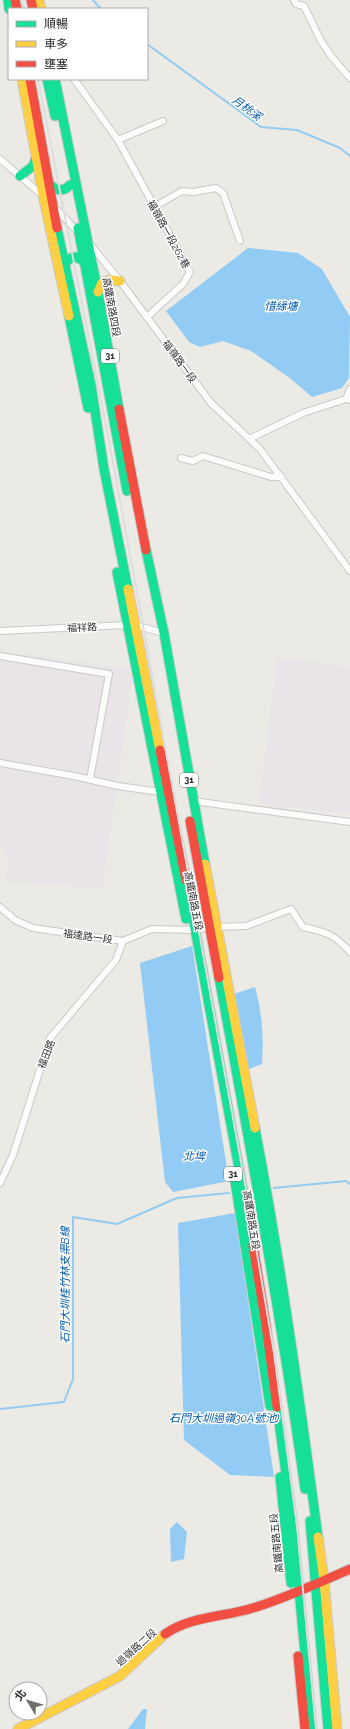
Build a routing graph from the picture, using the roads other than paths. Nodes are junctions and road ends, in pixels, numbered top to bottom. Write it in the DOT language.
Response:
graph roads {
  1 [pos="294,0"];
  2 [pos="350,78"];
  3 [pos="22,80"];
  4 [pos="30,80"];
  5 [pos="47,80"];
  6 [pos="55,80"];
  7 [pos="75,80"];
  8 [pos="163,121"];
  9 [pos="118,140"];
  10 [pos="36,158"];
  11 [pos="0,159"];
  12 [pos="20,176"];
  13 [pos="49,184"];
  14 [pos="70,185"];
  15 [pos="43,195"];
  16 [pos="53,206"];
  17 [pos="154,207"];
  18 [pos="80,234"];
  19 [pos="240,240"];
  20 [pos="88,242"];
  21 [pos="85,262"];
  22 [pos="65,263"];
  23 [pos="120,281"];
  24 [pos="98,292"];
  25 [pos="147,317"];
  26 [pos="91,385"];
  27 [pos="350,389"];
  28 [pos="348,400"];
  29 [pos="120,414"];
  30 [pos="91,422"];
  31 [pos="249,439"];
  32 [pos="119,446"];
  33 [pos="181,458"];
  34 [pos="281,477"];
  35 [pos="350,571"];
  36 [pos="130,625"];
  37 [pos="0,631"];
  38 [pos="160,632"];
  39 [pos="0,656"];
  40 [pos="148,696"];
  41 [pos="148,732"];
  42 [pos="0,763"];
  43 [pos="90,780"];
  44 [pos="160,792"];
  45 [pos="193,801"];
  46 [pos="350,822"];
  47 [pos="0,907"];
  48 [pos="214,927"];
  49 [pos="192,930"];
  50 [pos="123,941"];
  51 [pos="350,952"];
  52 [pos="221,988"];
  53 [pos="234,1016"];
  54 [pos="0,1183"];
  55 [pos="246,1251"];
  56 [pos="259,1283"];
  57 [pos="288,1314"];
  58 [pos="286,1355"];
  59 [pos="350,1569"];
  60 [pos="320,1582"];
  61 [pos="295,1594"];
  62 [pos="309,1700"];
  63 [pos="18,1729"];
  64 [pos="306,1729"];
  65 [pos="312,1729"];
  66 [pos="328,1729"];
  67 [pos="337,1729"];
  1 -- 2 [label="street"];
  3 -- 10 [label="main road, 31"];
  4 -- 13 [label="main road, 31"];
  5 -- 14 [label="main road, 高鐵南路四段 / 31"];
  6 -- 20 [label="main road, 高鐵南路四段 / 31"];
  7 -- 9 [label="street, 福嶺路一段262巷"];
  8 -- 9 [label="street"];
  9 -- 17 [label="street, 福嶺路一段262巷"];
  10 -- 12 [label="main road"];
  10 -- 15 [label="main road, 31"];
  11 -- 12 [label="street, 福嶺路一段"];
  12 -- 15 [label="street, 福嶺路一段"];
  13 -- 14 [label="main road"];
  13 -- 16 [label="main road, 31"];
  14 -- 18 [label="main road, 高鐵南路四段 / 31"];
  15 -- 16 [label="street, 福嶺路一段"];
  15 -- 30 [label="main road, 31"];
  16 -- 18 [label="street, 福嶺路一段"];
  16 -- 22 [label="main road, 31"];
  17 -- 19 [label="street"];
  17 -- 25 [label="street, 福嶺路一段262巷"];
  18 -- 20 [label="street, 福嶺路一段"];
  18 -- 21 [label="main road, 高鐵南路四段 / 31"];
  20 -- 23 [label="street, 福嶺路一段"];
  20 -- 24 [label="main road, 高鐵南路四段 / 31"];
  21 -- 22 [label="main road"];
  21 -- 32 [label="main road, 高鐵南路四段 / 31"];
  22 -- 26 [label="main road, 31"];
  23 -- 24 [label="main road"];
  23 -- 25 [label="street, 福嶺路一段"];
  24 -- 29 [label="main road, 高鐵南路四段 / 31"];
  25 -- 31 [label="street, 福嶺路一段"];
  26 -- 30 [label="main road"];
  26 -- 36 [label="main road, 31"];
  27 -- 28 [label="street"];
  28 -- 31 [label="street"];
  29 -- 32 [label="main road"];
  29 -- 38 [label="main road, 高鐵南路四段 / 31"];
  30 -- 36 [label="main road, 31"];
  31 -- 34 [label="street, 福嶺路一段"];
  32 -- 38 [label="main road, 高鐵南路四段 / 31"];
  33 -- 34 [label="street"];
  34 -- 35 [label="street, 福嶺路一段"];
  36 -- 37 [label="street, 福祥路"];
  36 -- 38 [label="street, 福祥路"];
  36 -- 40 [label="main road, 高鐵南路五段 / 31"];
  36 -- 41 [label="main road, 高鐵南路五段 / 31"];
  38 -- 45 [label="main road, 高鐵南路五段 / 31"];
  38 -- 48 [label="main road, 高鐵南路五段 / 31"];
  39 -- 43 [label="street"];
  40 -- 41 [label="main road"];
  40 -- 49 [label="main road, 高鐵南路五段 / 31"];
  41 -- 44 [label="main road, 高鐵南路五段 / 31"];
  42 -- 43 [label="street"];
  43 -- 44 [label="street"];
  44 -- 49 [label="main road, 高鐵南路五段 / 31"];
  45 -- 46 [label="street"];
  45 -- 48 [label="main road, 高鐵南路五段 / 31"];
  47 -- 50 [label="street, 福達路一段"];
  48 -- 49 [label="street, 福達路一段"];
  48 -- 51 [label="street, 福達路一段"];
  48 -- 52 [label="main road, 高鐵南路五段 / 31"];
  48 -- 53 [label="main road, 高鐵南路五段 / 31"];
  49 -- 50 [label="street, 福達路一段"];
  49 -- 55 [label="main road, 高鐵南路五段 / 31"];
  49 -- 56 [label="main road, 高鐵南路五段 / 31"];
  50 -- 54 [label="street, 福田路"];
  52 -- 53 [label="main road"];
  52 -- 58 [label="main road, 高鐵南路五段 / 31"];
  53 -- 57 [label="main road, 高鐵南路五段 / 31"];
  55 -- 56 [label="main road"];
  55 -- 61 [label="main road, 高鐵南路五段 / 31"];
  56 -- 61 [label="main road, 高鐵南路五段 / 31"];
  57 -- 58 [label="main road"];
  57 -- 60 [label="main road, 高鐵南路五段 / 31"];
  58 -- 60 [label="main road, 高鐵南路五段 / 31"];
  59 -- 60 [label="main road, 過嶺路二段"];
  60 -- 61 [label="main road, 過嶺路二段"];
  60 -- 66 [label="main road, 高鐵南路五段 / 31"];
  60 -- 67 [label="main road, 高鐵南路五段 / 31"];
  61 -- 62 [label="main road, 高鐵南路五段 / 31"];
  61 -- 63 [label="main road, 過嶺路二段"];
  61 -- 64 [label="main road, 高鐵南路五段 / 31"];
  62 -- 64 [label="main road"];
  62 -- 65 [label="main road, 高鐵南路五段 / 31"];
}
